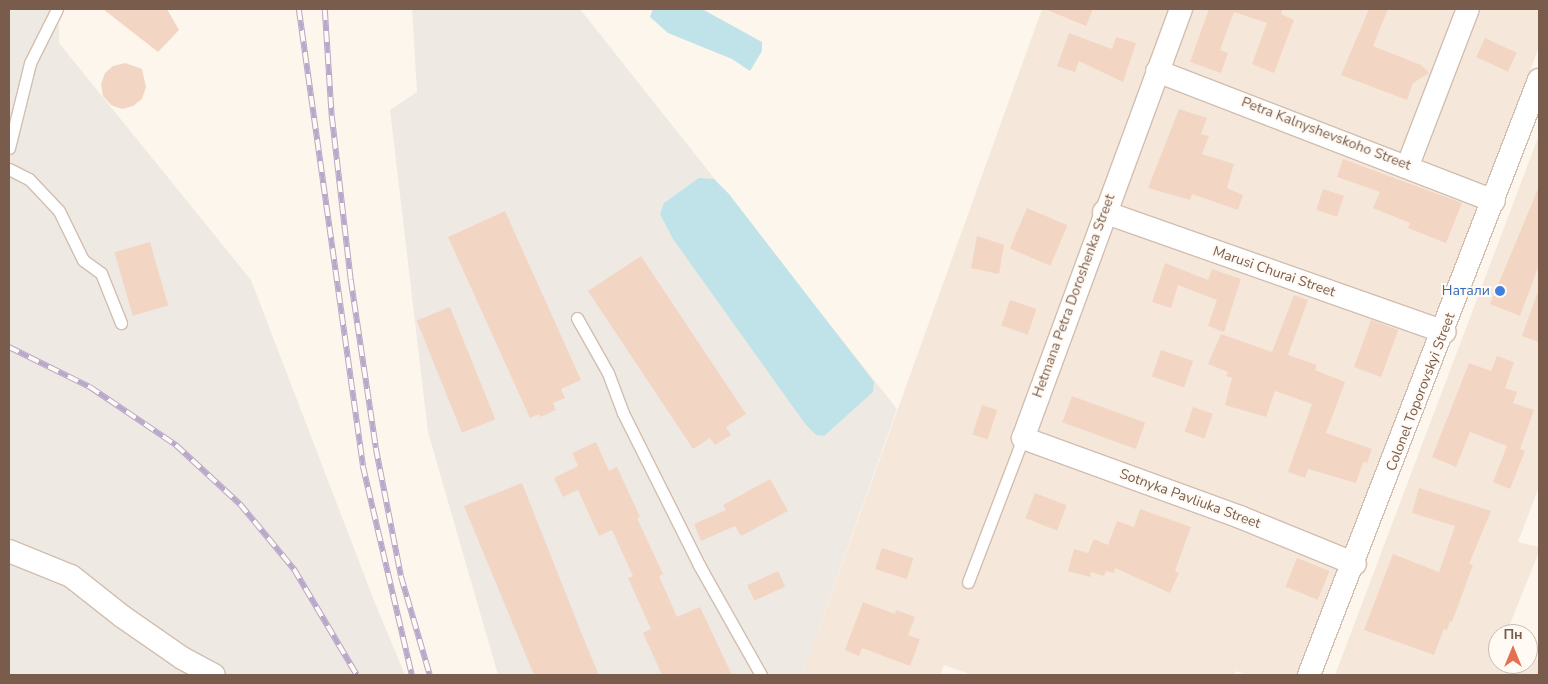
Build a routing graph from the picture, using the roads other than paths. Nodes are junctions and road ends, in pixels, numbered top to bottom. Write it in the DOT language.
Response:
graph roads {
  1 [pos="57,9"];
  2 [pos="1181,9"];
  3 [pos="1468,9"];
  4 [pos="1157,71"];
  5 [pos="1539,80"];
  6 [pos="9,148"];
  7 [pos="1408,165"];
  8 [pos="9,169"];
  9 [pos="1494,201"];
  10 [pos="1104,212"];
  11 [pos="577,318"];
  12 [pos="120,323"];
  13 [pos="1444,332"];
  14 [pos="1023,438"];
  15 [pos="9,551"];
  16 [pos="1355,564"];
  17 [pos="968,582"];
  18 [pos="214,675"];
  19 [pos="761,675"];
  20 [pos="1309,675"];
  1 -- 6 [label="lane"];
  2 -- 4 [label="street, Hetmana Petra Doroshenka Street"];
  3 -- 7 [label="street"];
  4 -- 7 [label="street, Petra Kalnyshevskoho Street"];
  4 -- 10 [label="street, Hetmana Petra Doroshenka Street"];
  5 -- 9 [label="street, Colonel Toporovskyi Street"];
  7 -- 9 [label="street, Petra Kalnyshevskoho Street"];
  8 -- 12 [label="lane"];
  9 -- 13 [label="street, Colonel Toporovskyi Street"];
  10 -- 13 [label="street, Marusi Churai Street"];
  10 -- 14 [label="street, Hetmana Petra Doroshenka Street"];
  11 -- 19 [label="lane"];
  13 -- 16 [label="street, Colonel Toporovskyi Street"];
  14 -- 16 [label="street, Sotnyka Pavliuka Street"];
  14 -- 17 [label="lane, Hetmana Petra Doroshenka Street"];
  15 -- 18 [label="street"];
  16 -- 20 [label="street, Colonel Toporovskyi Street"];
}
